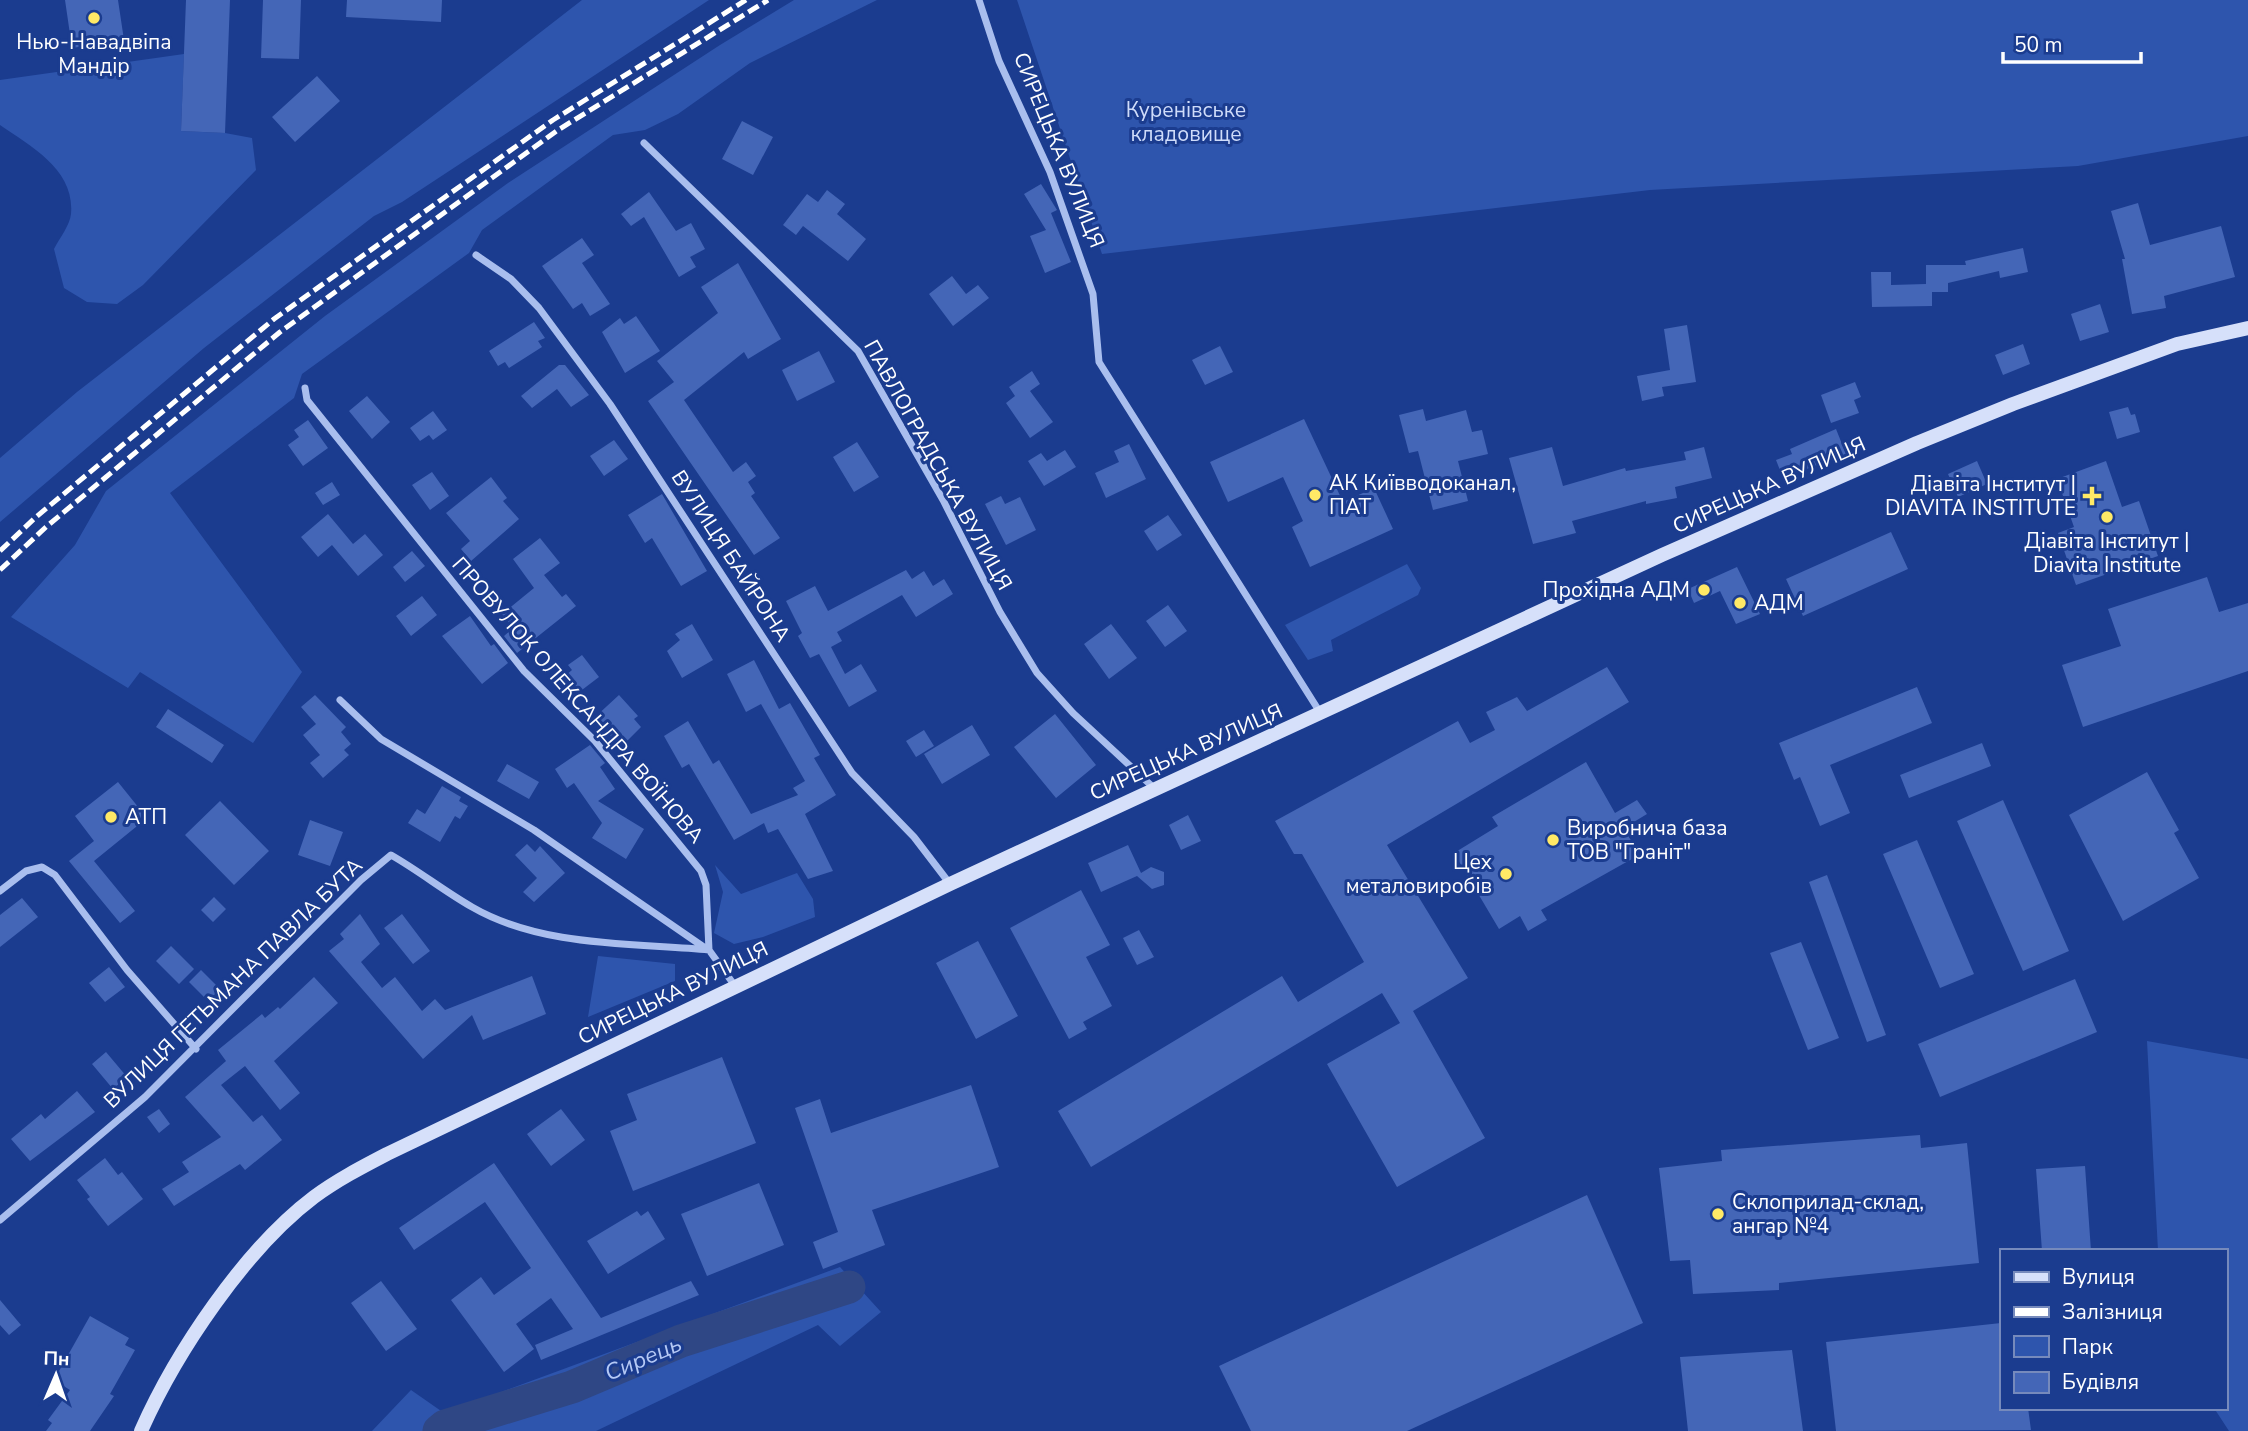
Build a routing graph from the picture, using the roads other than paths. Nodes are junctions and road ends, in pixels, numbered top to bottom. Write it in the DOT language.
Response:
graph roads {
  1 [pos="979,0"];
  2 [pos="644,143"];
  3 [pos="476,255"];
  4 [pos="2248,328"];
  5 [pos="305,388"];
  6 [pos="340,700"];
  7 [pos="1321,715"];
  8 [pos="1155,789"];
  9 [pos="950,884"];
  10 [pos="0,891"];
  11 [pos="709,950"];
  12 [pos="735,986"];
  13 [pos="196,1049"];
  14 [pos="0,1220"];
  15 [pos="141,1431"];
  1 -- 7 [label="street, СИРЕЦЬКА ВУЛИЦЯ"];
  2 -- 8 [label="street, ПАВЛОГРАДСЬКА ВУЛИЦЯ"];
  3 -- 9 [label="street, ВУЛИЦЯ БАЙРОНА"];
  4 -- 7 [label="main road, СИРЕЦЬКА ВУЛИЦЯ"];
  5 -- 11 [label="street, ПРОВУЛОК ОЛЕКСАНДРА ВОЇНОВА"];
  6 -- 11 [label="street"];
  7 -- 8 [label="main road, СИРЕЦЬКА ВУЛИЦЯ"];
  8 -- 9 [label="main road, СИРЕЦЬКА ВУЛИЦЯ"];
  9 -- 12 [label="main road, СИРЕЦЬКА ВУЛИЦЯ"];
  10 -- 13 [label="street"];
  11 -- 12 [label="street"];
  11 -- 13 [label="street, ВУЛИЦЯ ГЕТЬМАНА ПАВЛА БУТА"];
  12 -- 15 [label="main road, СИРЕЦЬКА ВУЛИЦЯ"];
  13 -- 14 [label="street, ВУЛИЦЯ ГЕТЬМАНА ПАВЛА БУТА"];
}
